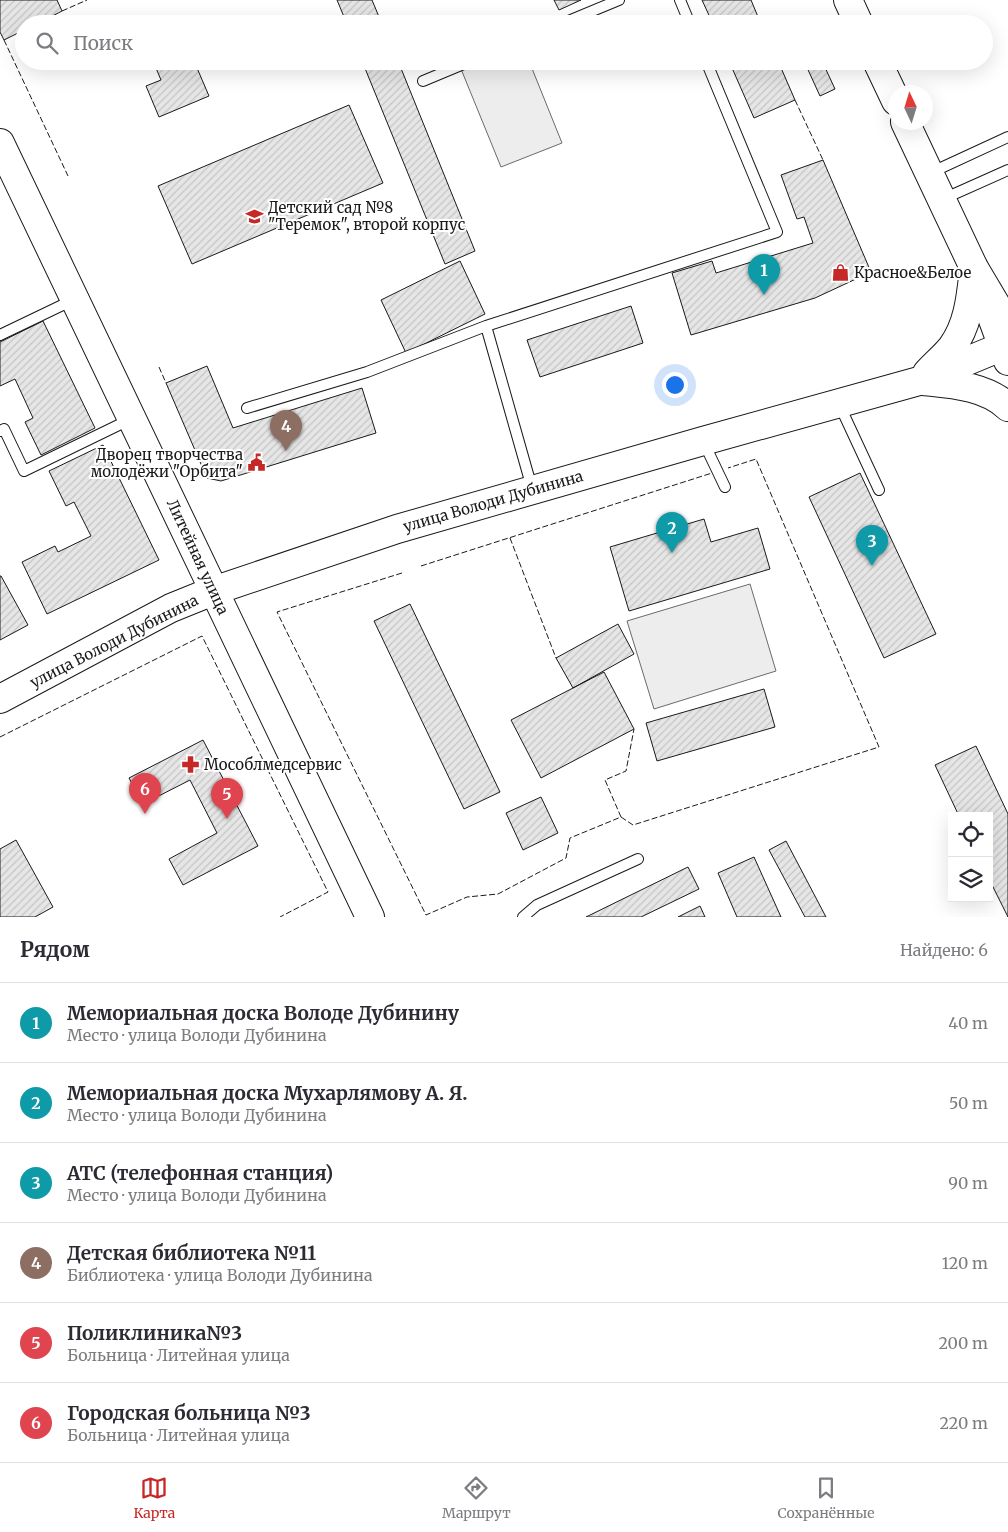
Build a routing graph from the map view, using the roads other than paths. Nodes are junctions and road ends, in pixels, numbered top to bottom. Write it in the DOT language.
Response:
graph roads {
  1 [pos="619,0"];
  2 [pos="680,0"];
  3 [pos="848,0"];
  4 [pos="583,15"];
  5 [pos="686,15"];
  6 [pos="855,15"];
  7 [pos="449,70"];
  8 [pos="710,70"];
  9 [pos="881,70"];
  10 [pos="423,81"];
  11 [pos="888,85"];
  12 [pos="909,130"];
  13 [pos="1008,137"];
  14 [pos="0,143"];
  15 [pos="1008,170"];
  16 [pos="929,173"];
  17 [pos="942,200"];
  18 [pos="974,268"];
  19 [pos="75,299"];
  20 [pos="486,326"];
  21 [pos="0,335"];
  22 [pos="1006,344"];
  23 [pos="919,381"];
  24 [pos="839,403"];
  25 [pos="1008,407"];
  26 [pos="247,408"];
  27 [pos="132,418"];
  28 [pos="0,431"];
  29 [pos="702,441"];
  30 [pos="725,487"];
  31 [pos="532,490"];
  32 [pos="879,490"];
  33 [pos="213,591"];
  34 [pos="0,699"];
  35 [pos="638,859"];
  36 [pos="370,917"];
  37 [pos="523,917"];
  1 -- 4 [label="lane"];
  2 -- 5 [label="lane"];
  3 -- 6 [label="street"];
  7 -- 10 [label="lane"];
  8 -- 20 [label="lane"];
  9 -- 11 [label="street"];
  12 -- 16 [label="street"];
  13 -- 16 [label="lane"];
  14 -- 19 [label="street, Литейная улица"];
  15 -- 17 [label="lane"];
  16 -- 17 [label="street"];
  17 -- 18 [label="street"];
  18 -- 22 [label="street"];
  18 -- 23 [label="street"];
  19 -- 21 [label="lane"];
  19 -- 27 [label="street, Литейная улица"];
  20 -- 26 [label="lane"];
  20 -- 31 [label="lane"];
  22 -- 23 [label="street, улица Володи Дубинина"];
  23 -- 24 [label="street, улица Володи Дубинина"];
  23 -- 25 [label="street"];
  24 -- 29 [label="street, улица Володи Дубинина"];
  24 -- 32 [label="lane"];
  27 -- 28 [label="lane"];
  27 -- 33 [label="street, Литейная улица"];
  29 -- 30 [label="lane"];
  29 -- 31 [label="street, улица Володи Дубинина"];
  31 -- 33 [label="street, улица Володи Дубинина"];
  33 -- 34 [label="street, улица Володи Дубинина"];
  33 -- 36 [label="street, Литейная улица"];
  35 -- 37 [label="lane"];
}
